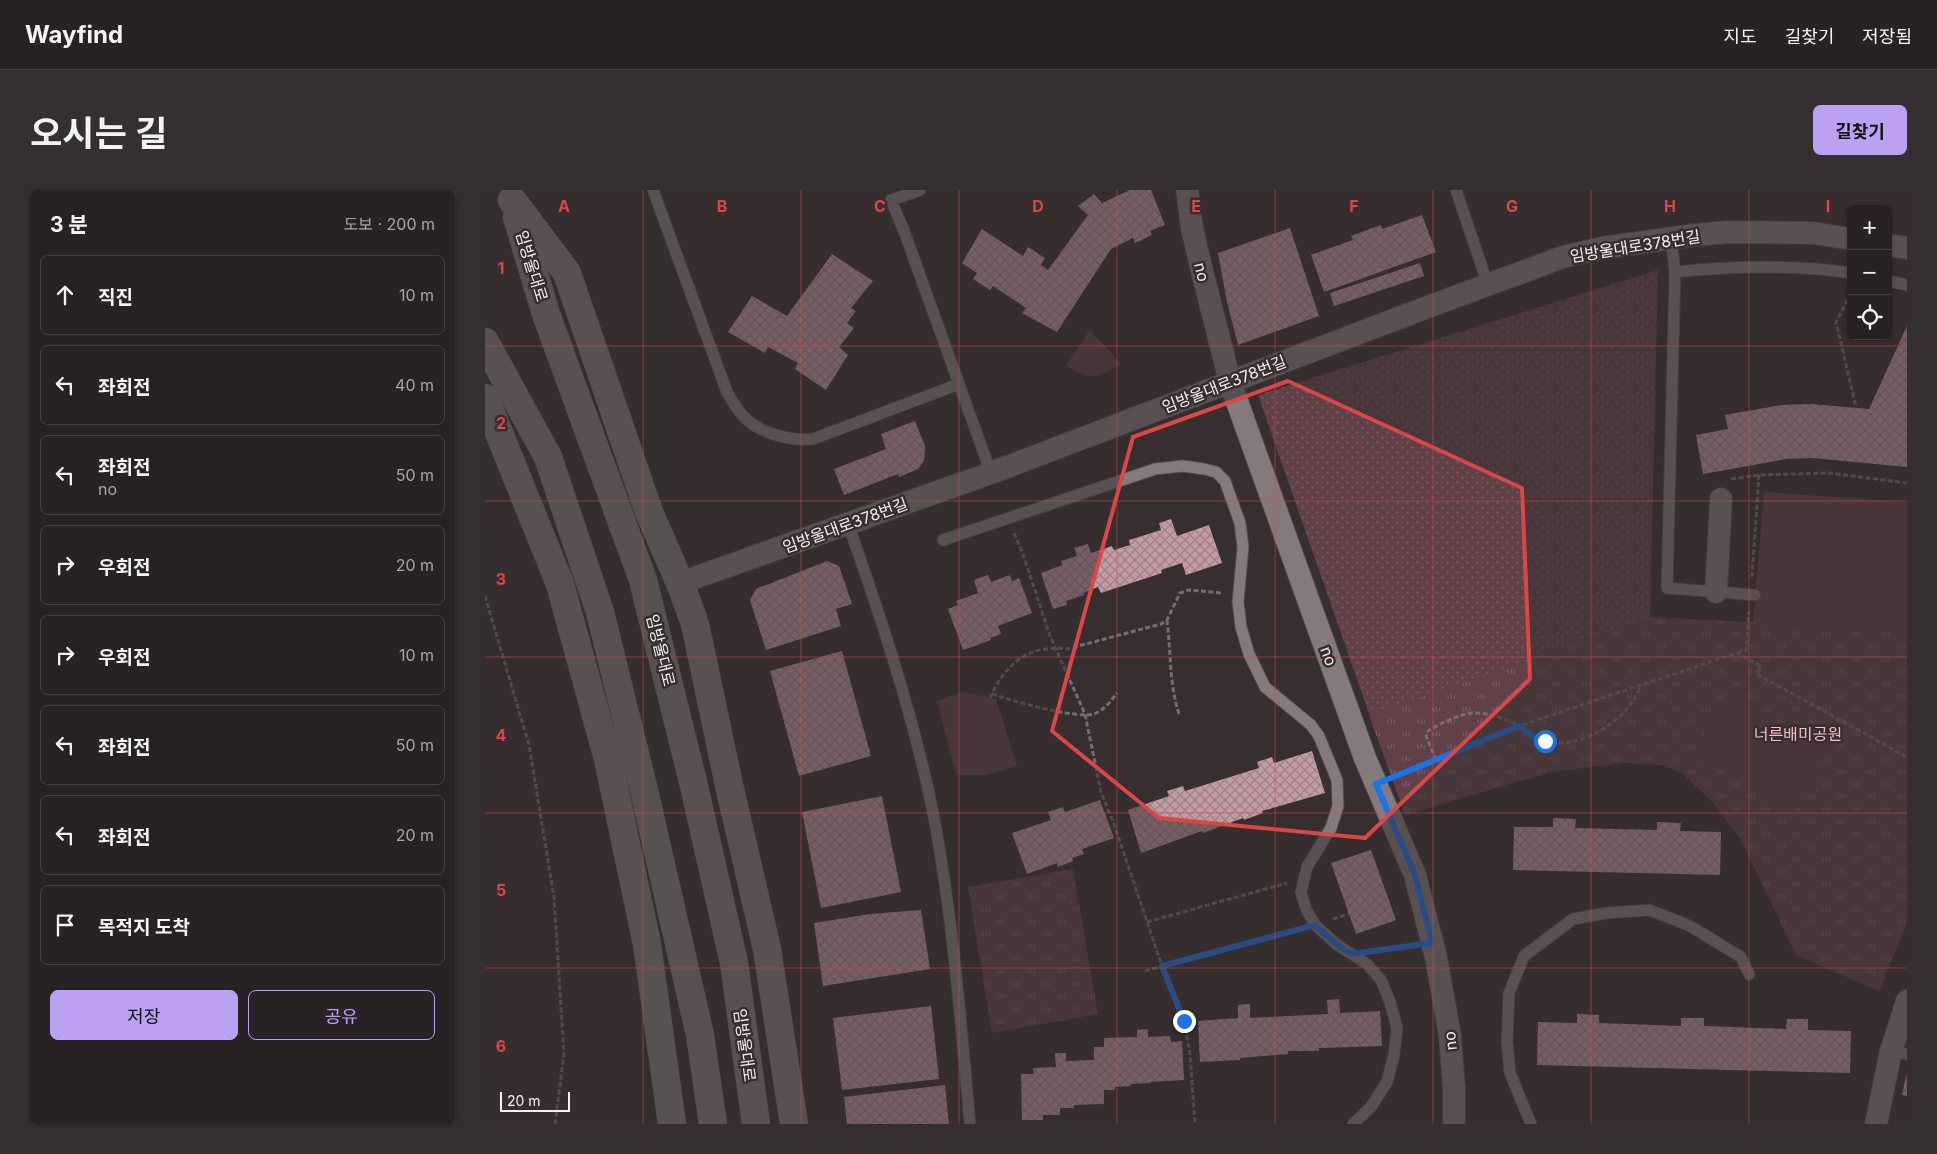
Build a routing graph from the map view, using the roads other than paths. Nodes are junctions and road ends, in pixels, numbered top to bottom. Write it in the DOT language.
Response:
graph roads {
  1 [pos="653,190"];
  2 [pos="920,190"];
  3 [pos="1187,190"];
  4 [pos="1456,190"];
  5 [pos="511,195"];
  6 [pos="890,195"];
  7 [pos="1671,238"];
  8 [pos="1847,238"];
  9 [pos="1892,246"];
  10 [pos="1907,248"];
  11 [pos="1675,272"];
  12 [pos="1847,273"];
  13 [pos="1892,281"];
  14 [pos="1488,284"];
  15 [pos="1907,284"];
  16 [pos="485,342"];
  17 [pos="1230,382"];
  18 [pos="959,384"];
  19 [pos="485,398"];
  20 [pos="991,472"];
  21 [pos="1721,499"];
  22 [pos="848,524"];
  23 [pos="943,540"];
  24 [pos="680,584"];
  25 [pos="1716,592"];
  26 [pos="1753,595"];
  27 [pos="1749,974"];
  28 [pos="1907,1001"];
  29 [pos="1899,1053"];
  30 [pos="672,1124"];
  31 [pos="713,1124"];
  32 [pos="756,1124"];
  33 [pos="794,1124"];
  34 [pos="970,1124"];
  35 [pos="1353,1124"];
  36 [pos="1454,1124"];
  37 [pos="1531,1124"];
  38 [pos="1876,1124"];
  1 -- 18 [label="lane"];
  2 -- 6 [label="lane"];
  3 -- 17 [label="street, no"];
  4 -- 14 [label="lane"];
  5 -- 24 [label="main road"];
  5 -- 32 [label="main road, 임방울대로"];
  6 -- 18 [label="lane"];
  7 -- 8 [label="street, 임방울대로378번길"];
  7 -- 11 [label="lane"];
  7 -- 14 [label="street, 임방울대로378번길"];
  9 -- 10 [label="street"];
  11 -- 12 [label="lane"];
  11 -- 25 [label="lane"];
  13 -- 15 [label="lane"];
  14 -- 17 [label="street, 임방울대로378번길"];
  16 -- 31 [label="main road"];
  17 -- 20 [label="street, 임방울대로378번길"];
  17 -- 36 [label="street, no"];
  18 -- 20 [label="lane"];
  19 -- 30 [label="main road"];
  20 -- 22 [label="street, 임방울대로378번길"];
  21 -- 25 [label="street"];
  22 -- 24 [label="street, 임방울대로378번길"];
  22 -- 34 [label="lane"];
  23 -- 35 [label="lane"];
  24 -- 33 [label="main road"];
  25 -- 26 [label="lane"];
  27 -- 37 [label="lane"];
  28 -- 29 [label="street"];
  29 -- 38 [label="street"];
}
